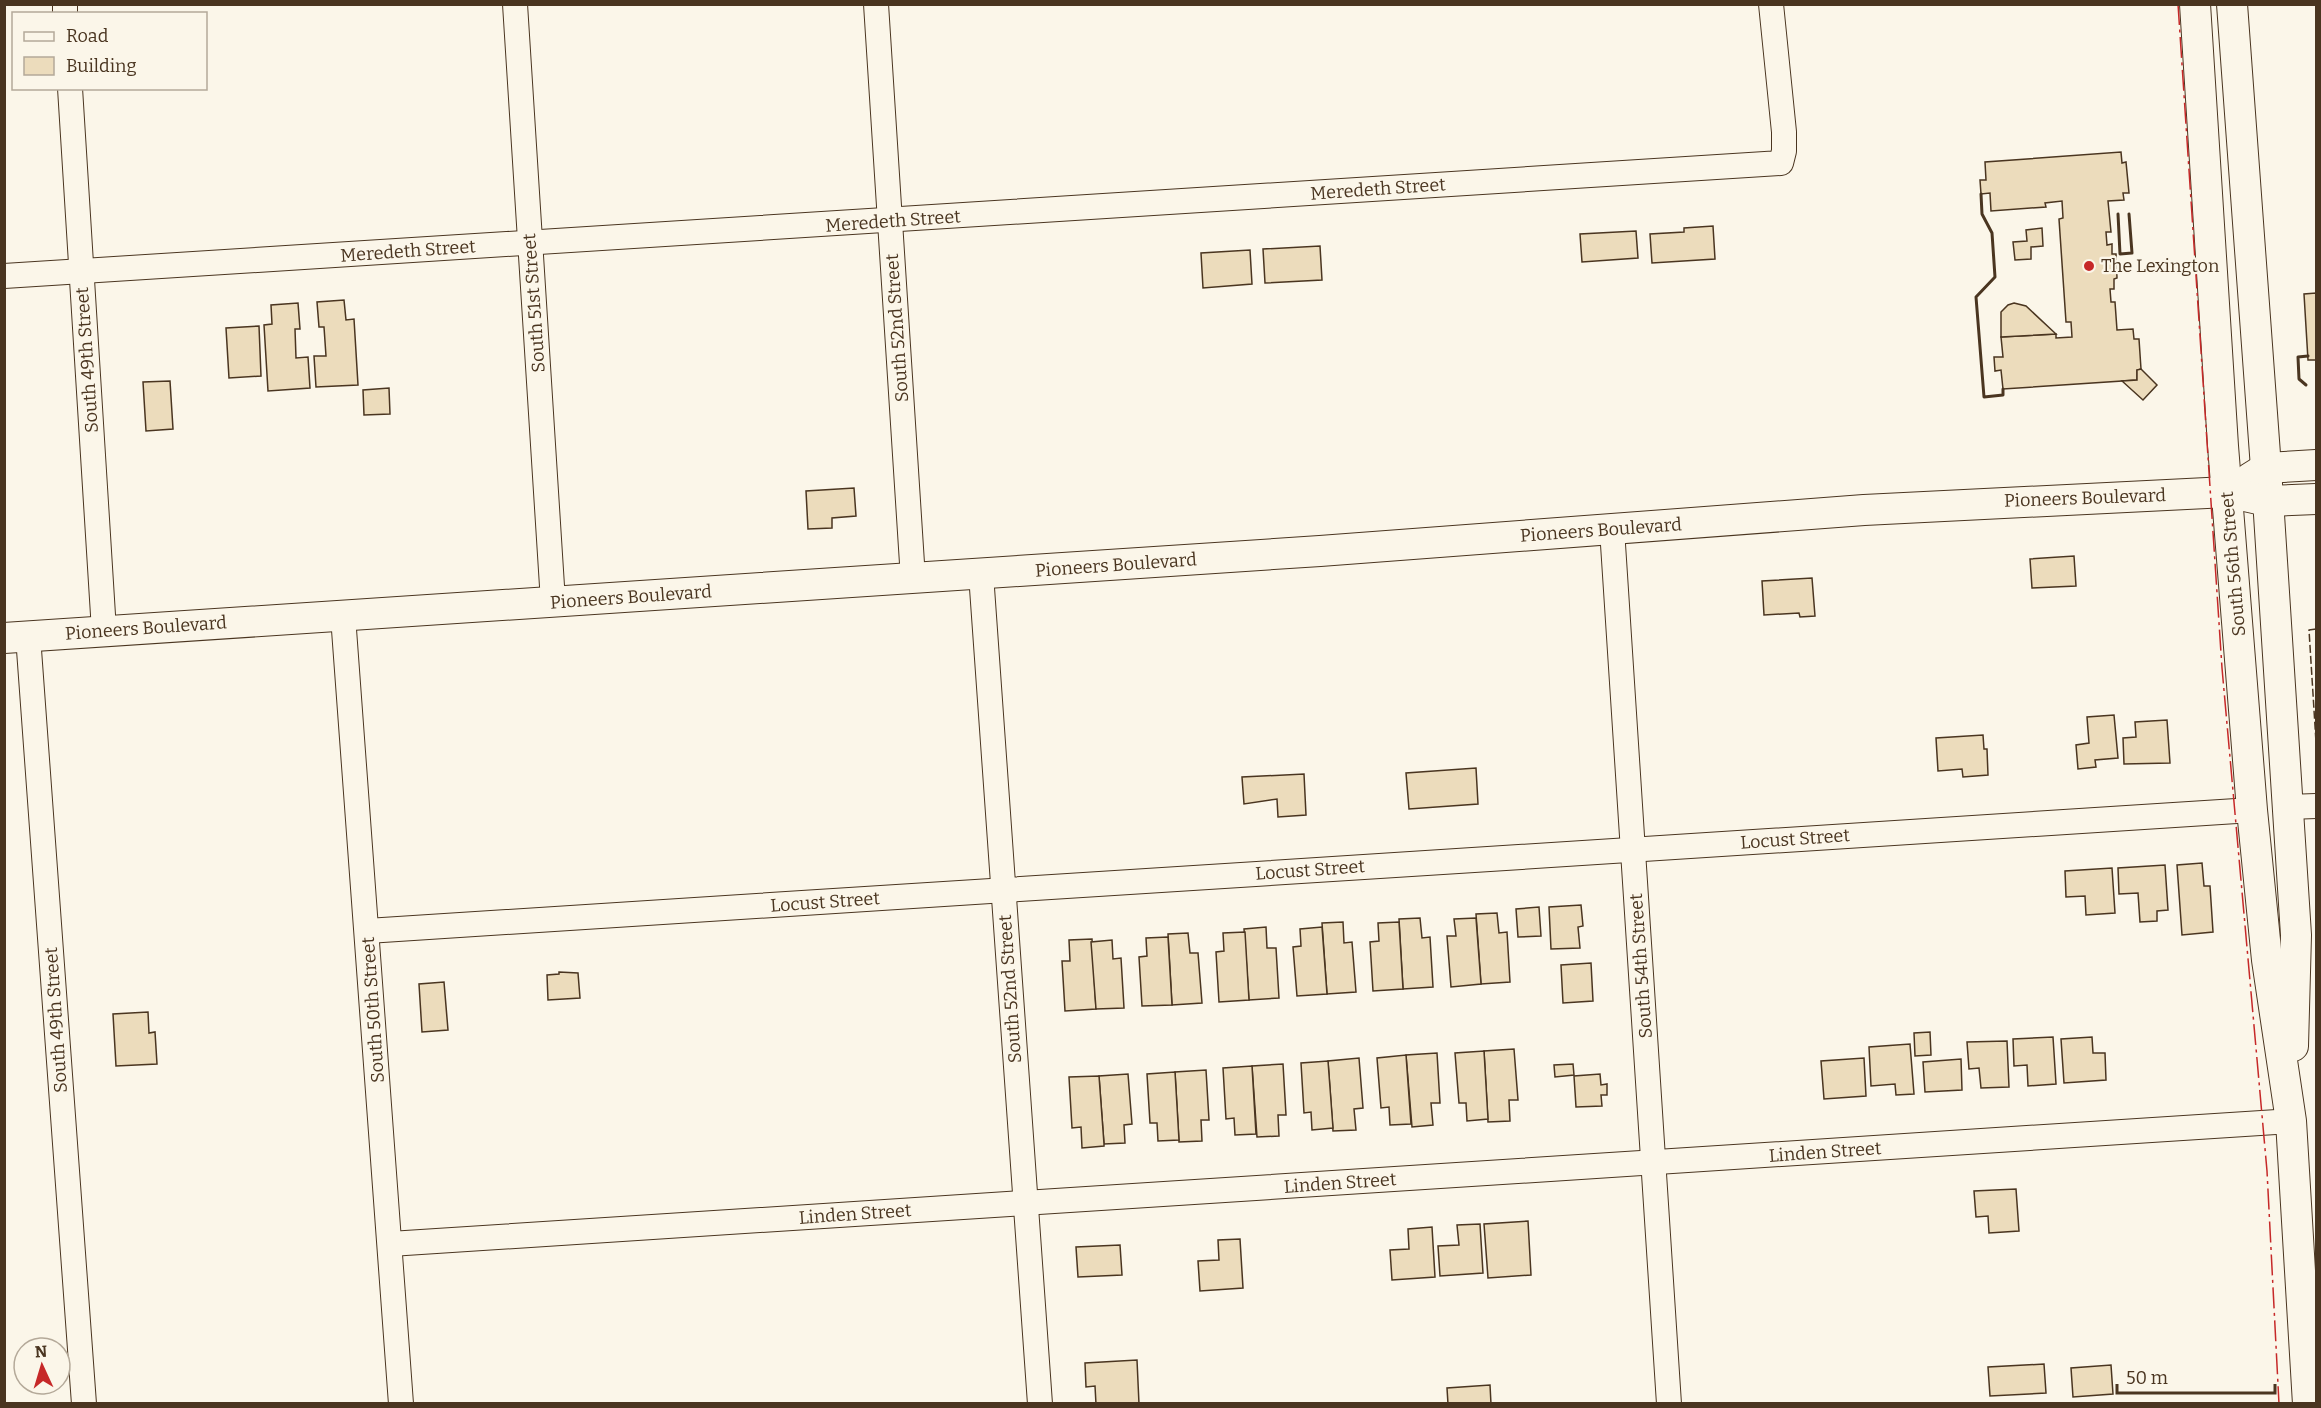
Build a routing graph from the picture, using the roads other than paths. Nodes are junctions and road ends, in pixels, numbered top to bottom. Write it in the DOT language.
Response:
graph roads {
  1 [pos="515,4"];
  2 [pos="876,4"];
  3 [pos="1771,4"];
  4 [pos="2195,4"];
  5 [pos="2232,4"];
  6 [pos="70,90"];
  7 [pos="890,221"];
  8 [pos="530,244"];
  9 [pos="81,271"];
  10 [pos="4,276"];
  11 [pos="2316,465"];
  12 [pos="2266,468"];
  13 [pos="2227,492"];
  14 [pos="2316,499"];
  15 [pos="2267,501"];
  16 [pos="1612,529"];
  17 [pos="981,574"];
  18 [pos="913,579"];
  19 [pos="553,602"];
  20 [pos="344,616"];
  21 [pos="104,631"];
  22 [pos="16,637"];
  23 [pos="2302,807"];
  24 [pos="2252,810"];
  25 [pos="1633,850"];
  26 [pos="1002,890"];
  27 [pos="367,931"];
  28 [pos="2291,1121"];
  29 [pos="1654,1163"];
  30 [pos="1025,1203"];
  31 [pos="390,1244"];
  32 [pos="84,1404"];
  33 [pos="401,1404"];
  34 [pos="1040,1404"];
  35 [pos="1669,1404"];
  36 [pos="2308,1404"];
  1 -- 8 [label="street, South 51st Street"];
  2 -- 7 [label="street, South 52nd Street"];
  3 -- 7 [label="street, Meredeth Street"];
  4 -- 13 [label="main road, South 56th Street"];
  5 -- 12 [label="main road, South 56th Street"];
  6 -- 9 [label="street, South 49th Street"];
  7 -- 8 [label="street, Meredeth Street"];
  7 -- 18 [label="street, South 52nd Street"];
  8 -- 9 [label="street, Meredeth Street"];
  8 -- 19 [label="street, South 51st Street"];
  9 -- 10 [label="street, Meredeth Street"];
  9 -- 21 [label="street, South 49th Street"];
  11 -- 12 [label="main road, Pioneers Boulevard"];
  12 -- 13 [label="main road, Pioneers Boulevard"];
  12 -- 15 [label="main road, South 56th Street"];
  13 -- 15 [label="main road, Pioneers Boulevard"];
  13 -- 16 [label="main road, Pioneers Boulevard"];
  13 -- 24 [label="main road, South 56th Street"];
  14 -- 15 [label="main road, Pioneers Boulevard"];
  15 -- 23 [label="main road, South 56th Street"];
  16 -- 17 [label="main road, Pioneers Boulevard"];
  16 -- 25 [label="street, South 54th Street"];
  17 -- 18 [label="main road, Pioneers Boulevard"];
  17 -- 26 [label="street, South 52nd Street"];
  18 -- 19 [label="main road, Pioneers Boulevard"];
  19 -- 20 [label="main road, Pioneers Boulevard"];
  20 -- 21 [label="main road, Pioneers Boulevard"];
  20 -- 27 [label="street, South 50th Street"];
  21 -- 22 [label="main road, Pioneers Boulevard"];
  22 -- 32 [label="street, South 49th Street"];
  23 -- 28 [label="main road, South 56th Street"];
  24 -- 25 [label="street, Locust Street"];
  24 -- 28 [label="main road, South 56th Street"];
  25 -- 26 [label="street, Locust Street"];
  25 -- 29 [label="street, South 54th Street"];
  26 -- 27 [label="street, Locust Street"];
  26 -- 30 [label="street, South 52nd Street"];
  27 -- 31 [label="street, South 50th Street"];
  28 -- 29 [label="street, Linden Street"];
  28 -- 36 [label="main road, South 56th Street"];
  29 -- 30 [label="street, Linden Street"];
  29 -- 35 [label="street, South 54th Street"];
  30 -- 31 [label="street, Linden Street"];
  30 -- 34 [label="street, South 52nd Street"];
  31 -- 33 [label="street, South 50th Street"];
}
